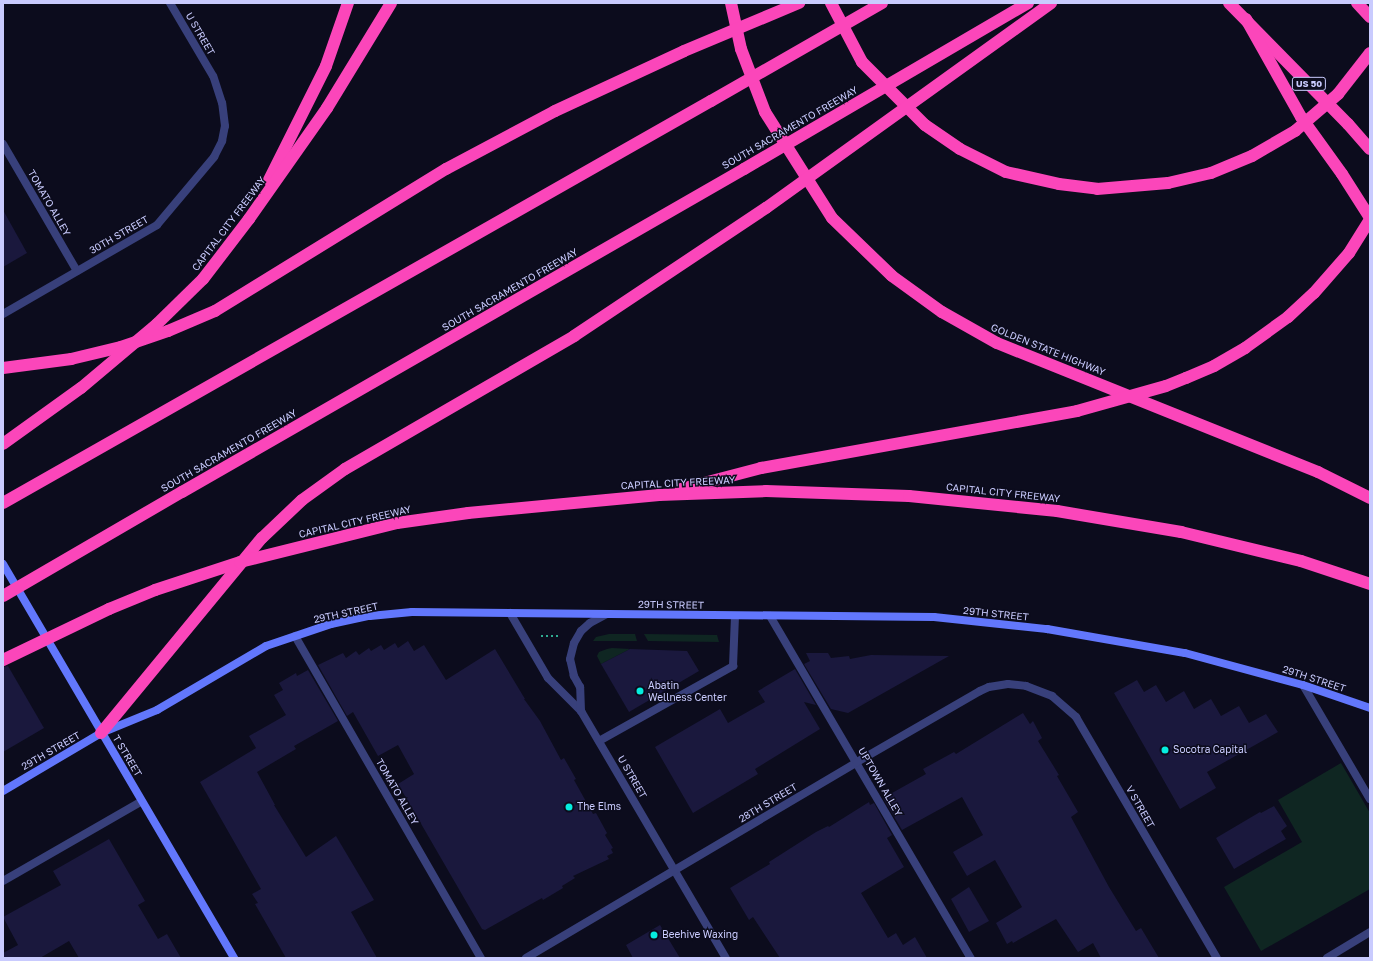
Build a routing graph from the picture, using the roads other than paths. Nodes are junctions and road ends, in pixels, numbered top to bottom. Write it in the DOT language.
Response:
graph roads {
  1 [pos="170,3"];
  2 [pos="348,3"];
  3 [pos="391,3"];
  4 [pos="731,3"];
  5 [pos="799,3"];
  6 [pos="831,3"];
  7 [pos="882,3"];
  8 [pos="1028,3"];
  9 [pos="1051,3"];
  10 [pos="1229,3"];
  11 [pos="1357,3"];
  12 [pos="1370,17"];
  13 [pos="1246,19"];
  14 [pos="1370,54"];
  15 [pos="213,76"];
  16 [pos="3,144"];
  17 [pos="1370,150"];
  18 [pos="249,219"];
  19 [pos="1370,219"];
  20 [pos="77,271"];
  21 [pos="3,314"];
  22 [pos="3,368"];
  23 [pos="3,444"];
  24 [pos="658,495"];
  25 [pos="1370,498"];
  26 [pos="3,503"];
  27 [pos="3,564"];
  28 [pos="1370,584"];
  29 [pos="3,596"];
  30 [pos="510,613"];
  31 [pos="607,614"];
  32 [pos="735,616"];
  33 [pos="770,616"];
  34 [pos="295,636"];
  35 [pos="3,660"];
  36 [pos="1303,685"];
  37 [pos="1026,686"];
  38 [pos="1370,708"];
  39 [pos="581,711"];
  40 [pos="102,733"];
  41 [pos="599,741"];
  42 [pos="857,762"];
  43 [pos="3,791"];
  44 [pos="1370,799"];
  45 [pos="142,801"];
  46 [pos="675,871"];
  47 [pos="3,881"];
  48 [pos="1370,932"];
  49 [pos="234,958"];
  50 [pos="481,958"];
  51 [pos="526,958"];
  52 [pos="726,958"];
  53 [pos="971,958"];
  54 [pos="1217,958"];
  55 [pos="1327,958"];
  1 -- 15 [label="street, U STREET"];
  2 -- 18 [label="highway"];
  3 -- 18 [label="highway, CAPITAL CITY FREEWAY"];
  4 -- 25 [label="highway, GOLDEN STATE HIGHWAY"];
  5 -- 22 [label="highway, bridge"];
  6 -- 14 [label="highway, bridge"];
  7 -- 26 [label="highway, bridge"];
  8 -- 29 [label="highway, SOUTH SACRAMENTO FREEWAY, bridge"];
  9 -- 40 [label="highway, bridge"];
  10 -- 13 [label="highway, US 50"];
  11 -- 12 [label="highway"];
  13 -- 17 [label="highway, US 50"];
  13 -- 19 [label="highway"];
  15 -- 20 [label="street, 30TH STREET"];
  16 -- 20 [label="street, TOMATO ALLEY"];
  18 -- 23 [label="highway, CAPITAL CITY FREEWAY, bridge"];
  19 -- 24 [label="highway, bridge"];
  20 -- 21 [label="street, 30TH STREET"];
  24 -- 28 [label="highway, CAPITAL CITY FREEWAY"];
  24 -- 35 [label="highway, CAPITAL CITY FREEWAY, bridge"];
  27 -- 40 [label="main road, T STREET"];
  30 -- 31 [label="main road, 29TH STREET"];
  30 -- 34 [label="main road, 29TH STREET"];
  30 -- 39 [label="street, U STREET"];
  31 -- 32 [label="main road, 29TH STREET"];
  31 -- 39 [label="street"];
  32 -- 33 [label="main road, 29TH STREET"];
  32 -- 41 [label="street"];
  33 -- 36 [label="main road, 29TH STREET"];
  33 -- 42 [label="street, UPTOWN ALLEY"];
  34 -- 40 [label="main road, 29TH STREET"];
  34 -- 50 [label="street, TOMATO ALLEY"];
  36 -- 38 [label="main road, 29TH STREET"];
  36 -- 44 [label="street"];
  37 -- 42 [label="street, 28TH STREET"];
  37 -- 54 [label="street, V STREET"];
  39 -- 41 [label="street, U STREET"];
  40 -- 43 [label="main road, 29TH STREET"];
  40 -- 45 [label="main road, T STREET"];
  41 -- 46 [label="street, U STREET"];
  42 -- 46 [label="street, 28TH STREET"];
  42 -- 53 [label="street, UPTOWN ALLEY"];
  45 -- 47 [label="street"];
  45 -- 49 [label="main road, T STREET"];
  46 -- 51 [label="street, 28TH STREET"];
  46 -- 52 [label="street, U STREET"];
  48 -- 55 [label="street"];
}
